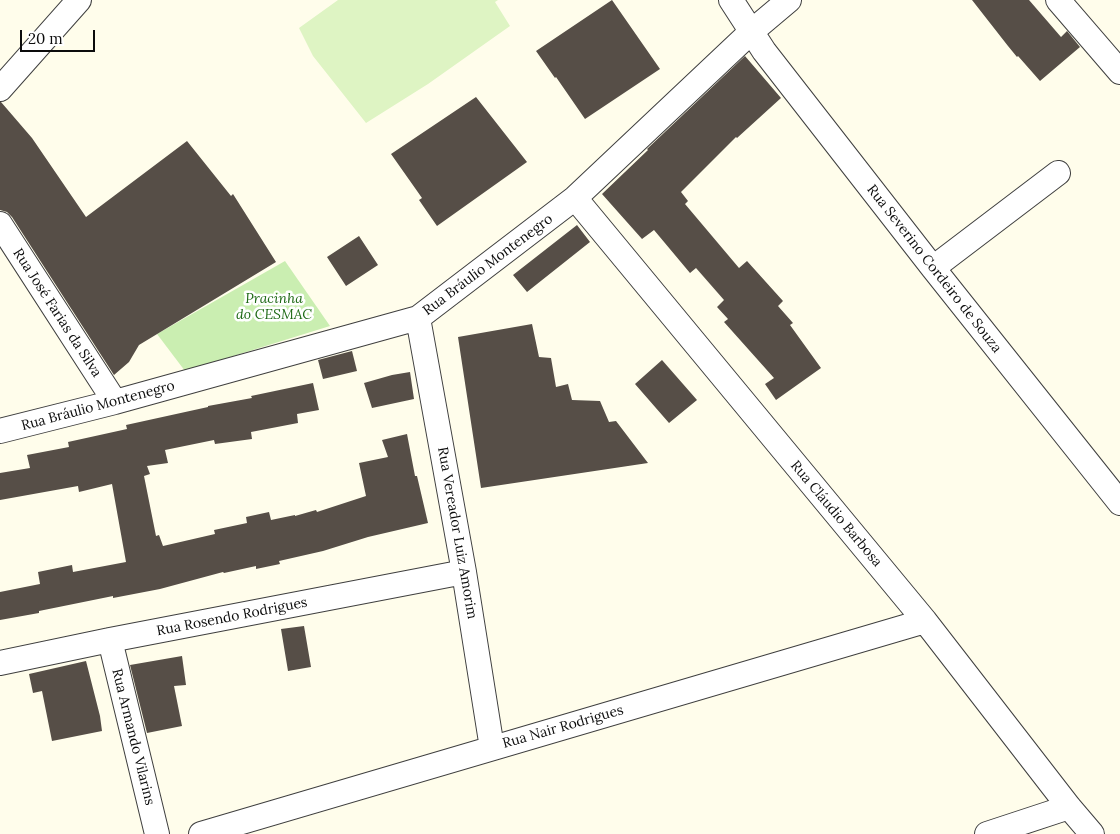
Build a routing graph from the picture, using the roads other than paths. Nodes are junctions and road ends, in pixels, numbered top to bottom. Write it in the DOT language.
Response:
graph roads {
  1 [pos="79,0"];
  2 [pos="730,0"];
  3 [pos="788,0"];
  4 [pos="1058,0"];
  5 [pos="751,32"];
  6 [pos="1120,72"];
  7 [pos="0,89"];
  8 [pos="1058,173"];
  9 [pos="576,198"];
  10 [pos="0,224"];
  11 [pos="933,268"];
  12 [pos="418,318"];
  13 [pos="114,402"];
  14 [pos="0,432"];
  15 [pos="1120,504"];
  16 [pos="464,572"];
  17 [pos="925,621"];
  18 [pos="110,640"];
  19 [pos="0,663"];
  20 [pos="492,748"];
  21 [pos="1069,807"];
  22 [pos="157,834"];
  23 [pos="201,834"];
  24 [pos="986,834"];
  25 [pos="1092,834"];
  1 -- 7 [label="street"];
  2 -- 5 [label="street, Rua Severino Cordeiro de Souza"];
  3 -- 5 [label="street, Rua Bráulio Montenegro"];
  4 -- 6 [label="street"];
  5 -- 9 [label="street, Rua Bráulio Montenegro"];
  5 -- 11 [label="street, Rua Severino Cordeiro de Souza"];
  8 -- 11 [label="street"];
  9 -- 12 [label="street, Rua Bráulio Montenegro"];
  9 -- 17 [label="street, Rua Cláudio Barbosa"];
  10 -- 13 [label="street, Rua José Farias da Silva"];
  11 -- 15 [label="street, Rua Severino Cordeiro de Souza"];
  12 -- 13 [label="street, Rua Bráulio Montenegro"];
  12 -- 16 [label="street, Rua Vereador Luiz Amorim"];
  13 -- 14 [label="street, Rua Bráulio Montenegro"];
  16 -- 18 [label="street, Rua Rosendo Rodrigues"];
  16 -- 20 [label="street, Rua Vereador Luiz Amorim"];
  17 -- 20 [label="street, Rua Nair Rodrigues"];
  17 -- 21 [label="street, Rua Cláudio Barbosa"];
  18 -- 19 [label="street, Rua Rosendo Rodrigues"];
  18 -- 22 [label="street, Rua Armando Vilarins"];
  20 -- 23 [label="street, Rua Nair Rodrigues"];
  21 -- 24 [label="street"];
  21 -- 25 [label="street, Rua Cláudio Barbosa"];
}
